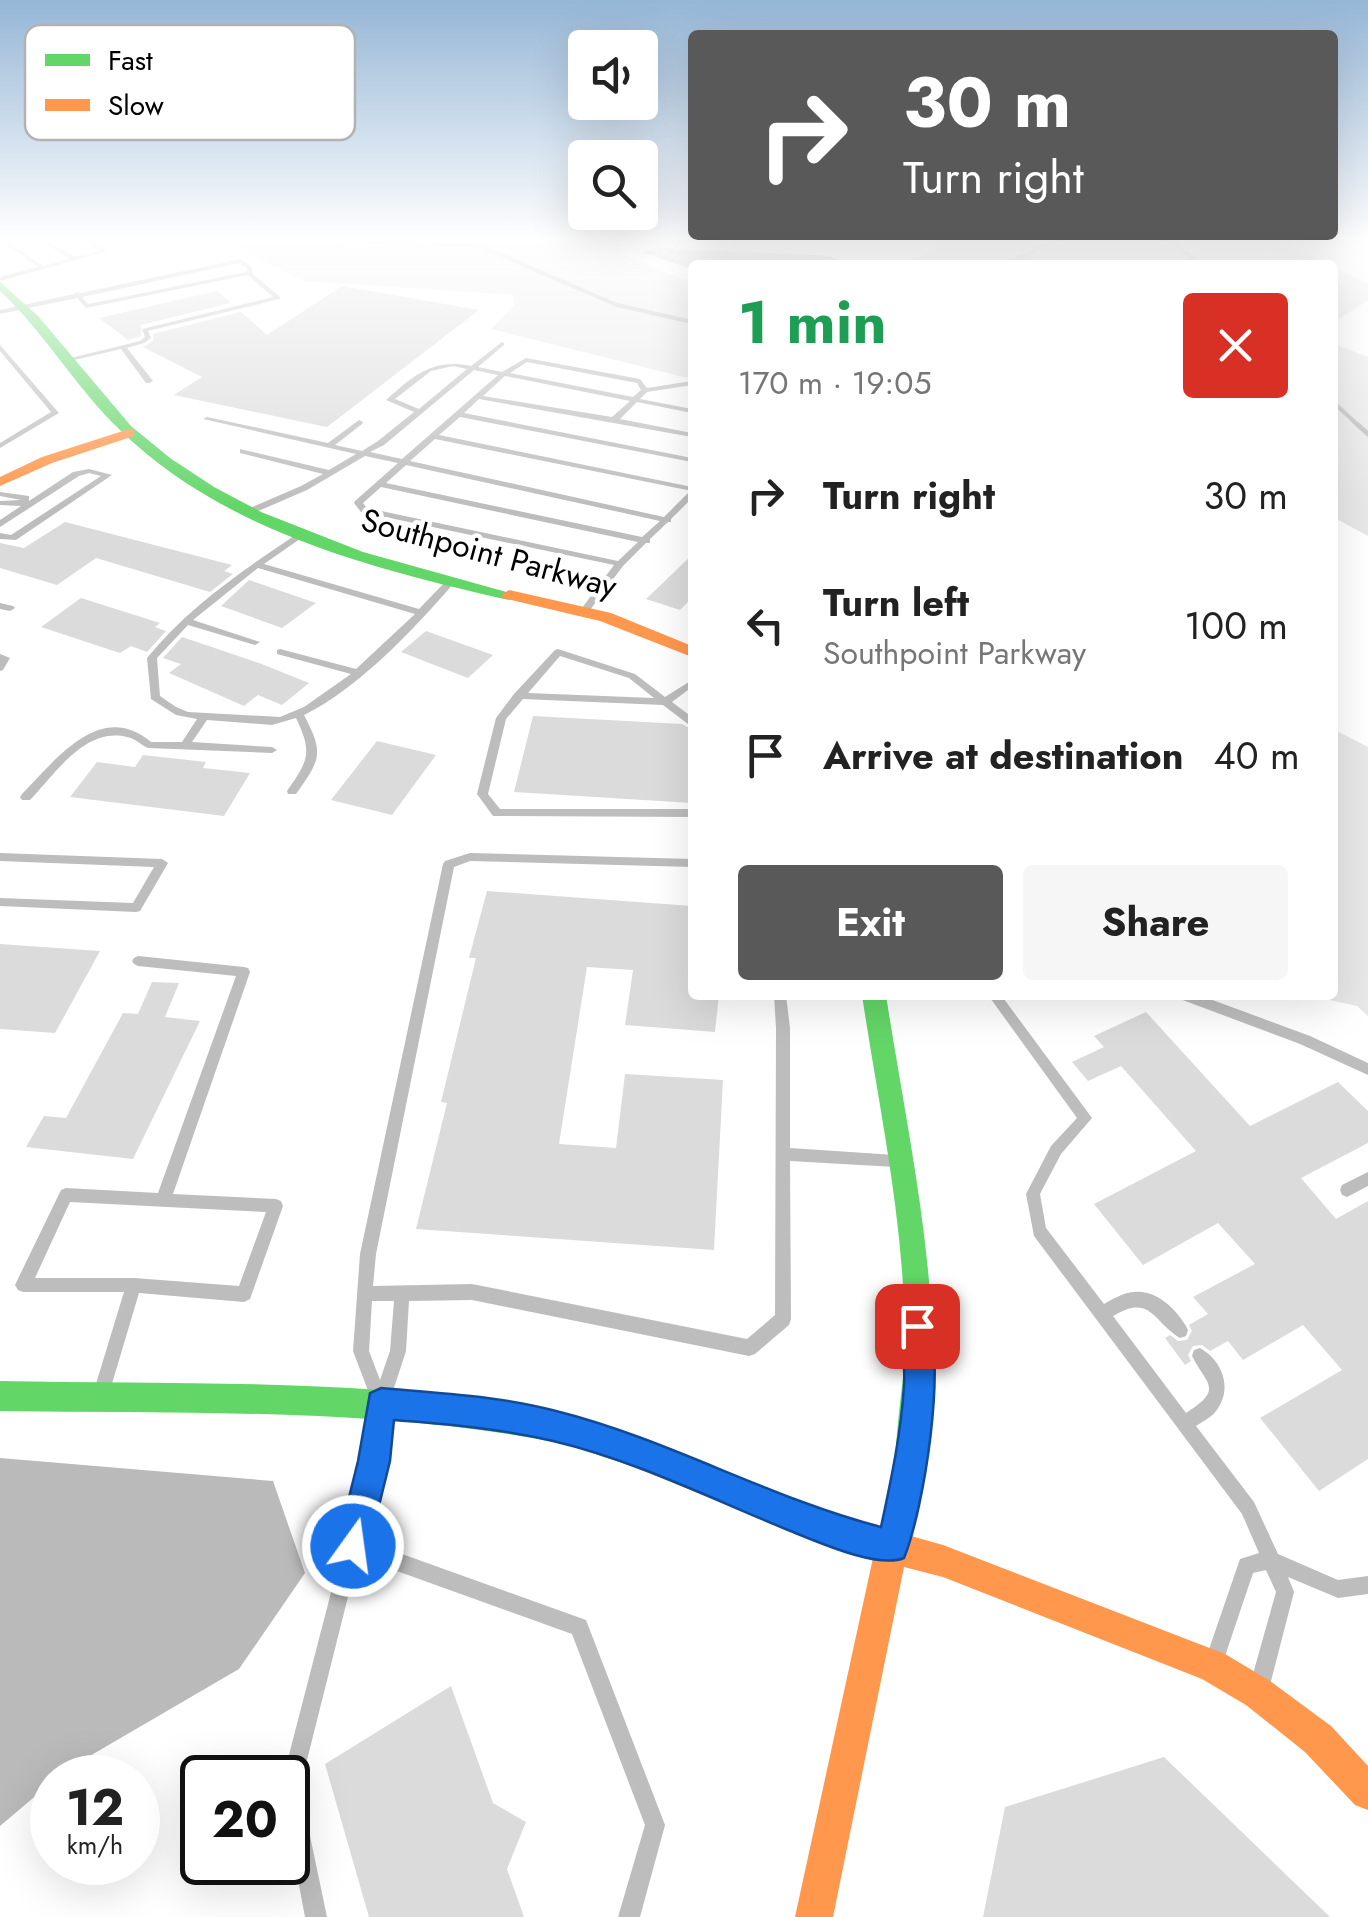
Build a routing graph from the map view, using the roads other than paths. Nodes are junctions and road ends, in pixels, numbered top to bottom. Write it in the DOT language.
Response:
graph roads {
  1 [pos="47,329"];
  2 [pos="146,329"];
  3 [pos="502,344"];
  4 [pos="0,347"];
  5 [pos="124,348"];
  6 [pos="70,359"];
  7 [pos="472,368"];
  8 [pos="503,374"];
  9 [pos="149,381"];
  10 [pos="688,384"];
  11 [pos="645,390"];
  12 [pos="477,397"];
  13 [pos="632,400"];
  14 [pos="688,410"];
  15 [pos="418,411"];
  16 [pos="458,414"];
  17 [pos="207,419"];
  18 [pos="614,420"];
  19 [pos="359,422"];
  20 [pos="129,432"];
  21 [pos="688,434"];
  22 [pos="433,436"];
  23 [pos="331,444"];
  24 [pos="0,446"];
  25 [pos="243,452"];
  26 [pos="368,452"];
  27 [pos="688,459"];
  28 [pos="406,460"];
  29 [pos="330,473"];
  30 [pos="0,482"];
  31 [pos="380,484"];
  32 [pos="688,490"];
  33 [pos="0,494"];
  34 [pos="688,496"];
  35 [pos="0,502"];
  36 [pos="27,504"];
  37 [pos="253,510"];
  38 [pos="54,511"];
  39 [pos="668,520"];
  40 [pos="0,524"];
  41 [pos="303,534"];
  42 [pos="0,536"];
  43 [pos="647,541"];
  44 [pos="620,564"];
  45 [pos="257,565"];
  46 [pos="450,582"];
  47 [pos="584,612"];
  48 [pos="422,613"];
  49 [pos="186,621"];
  50 [pos="255,642"];
  51 [pos="688,650"];
  52 [pos="280,652"];
  53 [pos="355,672"];
  54 [pos="688,685"];
  55 [pos="518,696"];
  56 [pos="665,702"];
  57 [pos="298,713"];
  58 [pos="204,716"];
  59 [pos="688,719"];
  60 [pos="185,745"];
  61 [pos="272,750"];
  62 [pos="292,791"];
  63 [pos="26,797"];
  64 [pos="688,813"];
  65 [pos="0,857"];
  66 [pos="688,863"];
  67 [pos="0,902"];
  68 [pos="138,961"];
  69 [pos="781,1000"];
  70 [pos="875,1000"];
  71 [pos="998,1000"];
  72 [pos="1197,1000"];
  73 [pos="1368,1070"];
  74 [pos="783,1154"];
  75 [pos="896,1162"];
  76 [pos="1368,1179"];
  77 [pos="1347,1190"];
  78 [pos="163,1201"];
  79 [pos="134,1286"];
  80 [pos="402,1293"];
  81 [pos="365,1294"];
  82 [pos="1102,1314"];
  83 [pos="1180,1330"];
  84 [pos="1200,1356"];
  85 [pos="0,1396"];
  86 [pos="100,1399"];
  87 [pos="381,1403"];
  88 [pos="1184,1424"];
  89 [pos="353,1546"];
  90 [pos="893,1546"];
  91 [pos="1270,1560"];
  92 [pos="1368,1586"];
  93 [pos="1212,1666"];
  94 [pos="1258,1693"];
  95 [pos="1368,1792"];
  96 [pos="316,1917"];
  97 [pos="629,1917"];
  98 [pos="814,1917"];
  1 -- 6 [label="main road, Southpoint Parkway"];
  2 -- 5 [label="lane"];
  3 -- 7 [label="lane"];
  4 -- 24 [label="lane"];
  5 -- 6 [label="lane"];
  5 -- 9 [label="lane"];
  6 -- 20 [label="main road, Southpoint Parkway"];
  7 -- 8 [label="lane"];
  7 -- 15 [label="lane"];
  7 -- 15 [label="lane"];
  8 -- 11 [label="lane"];
  8 -- 12 [label="lane"];
  8 -- 13 [label="lane"];
  10 -- 11 [label="lane"];
  11 -- 13 [label="lane"];
  12 -- 16 [label="lane"];
  12 -- 18 [label="lane"];
  13 -- 14 [label="lane"];
  13 -- 18 [label="lane"];
  15 -- 26 [label="lane"];
  16 -- 22 [label="lane"];
  16 -- 27 [label="lane"];
  17 -- 23 [label="lane"];
  18 -- 21 [label="lane"];
  19 -- 23 [label="lane"];
  20 -- 30 [label="main road"];
  20 -- 37 [label="main road, Southpoint Parkway"];
  22 -- 28 [label="lane"];
  22 -- 32 [label="lane"];
  23 -- 26 [label="lane"];
  25 -- 29 [label="lane"];
  26 -- 28 [label="lane"];
  26 -- 29 [label="lane"];
  28 -- 31 [label="lane"];
  28 -- 39 [label="lane"];
  29 -- 37 [label="lane"];
  31 -- 43 [label="lane"];
  31 -- 44 [label="lane"];
  33 -- 36 [label="lane"];
  34 -- 39 [label="lane"];
  35 -- 36 [label="lane"];
  36 -- 38 [label="lane"];
  36 -- 38 [label="lane"];
  36 -- 40 [label="lane"];
  37 -- 41 [label="main road, Southpoint Parkway"];
  38 -- 42 [label="lane"];
  39 -- 43 [label="lane"];
  41 -- 45 [label="lane"];
  41 -- 46 [label="main road, Southpoint Parkway"];
  43 -- 44 [label="lane"];
  44 -- 47 [label="lane"];
  45 -- 48 [label="lane"];
  45 -- 49 [label="lane"];
  46 -- 47 [label="main road, Southpoint Parkway"];
  46 -- 48 [label="lane"];
  47 -- 51 [label="main road, Southpoint Parkway"];
  48 -- 53 [label="lane"];
  49 -- 50 [label="lane"];
  49 -- 58 [label="lane"];
  52 -- 53 [label="lane"];
  53 -- 57 [label="lane"];
  54 -- 56 [label="lane"];
  55 -- 56 [label="lane"];
  55 -- 56 [label="lane"];
  55 -- 64 [label="lane"];
  56 -- 59 [label="lane"];
  57 -- 58 [label="lane"];
  57 -- 62 [label="lane"];
  58 -- 60 [label="lane"];
  60 -- 61 [label="lane"];
  60 -- 63 [label="lane"];
  65 -- 67 [label="lane"];
  66 -- 81 [label="lane"];
  68 -- 78 [label="lane"];
  69 -- 74 [label="lane"];
  70 -- 75 [label="main road"];
  71 -- 82 [label="lane"];
  72 -- 73 [label="lane"];
  74 -- 75 [label="lane"];
  74 -- 80 [label="lane"];
  75 -- 90 [label="main road"];
  76 -- 77 [label="lane"];
  78 -- 79 [label="lane"];
  78 -- 79 [label="lane"];
  79 -- 86 [label="lane"];
  80 -- 81 [label="lane"];
  80 -- 87 [label="lane"];
  81 -- 87 [label="lane"];
  82 -- 83 [label="lane"];
  82 -- 88 [label="lane"];
  84 -- 88 [label="lane"];
  85 -- 86 [label="main road"];
  86 -- 87 [label="main road"];
  87 -- 89 [label="lane"];
  87 -- 90 [label="main road"];
  88 -- 91 [label="lane"];
  89 -- 96 [label="lane"];
  89 -- 97 [label="lane"];
  90 -- 93 [label="main road"];
  90 -- 98 [label="main road"];
  91 -- 92 [label="lane"];
  91 -- 93 [label="lane"];
  91 -- 94 [label="lane"];
  93 -- 94 [label="main road"];
  94 -- 95 [label="main road"];
}
